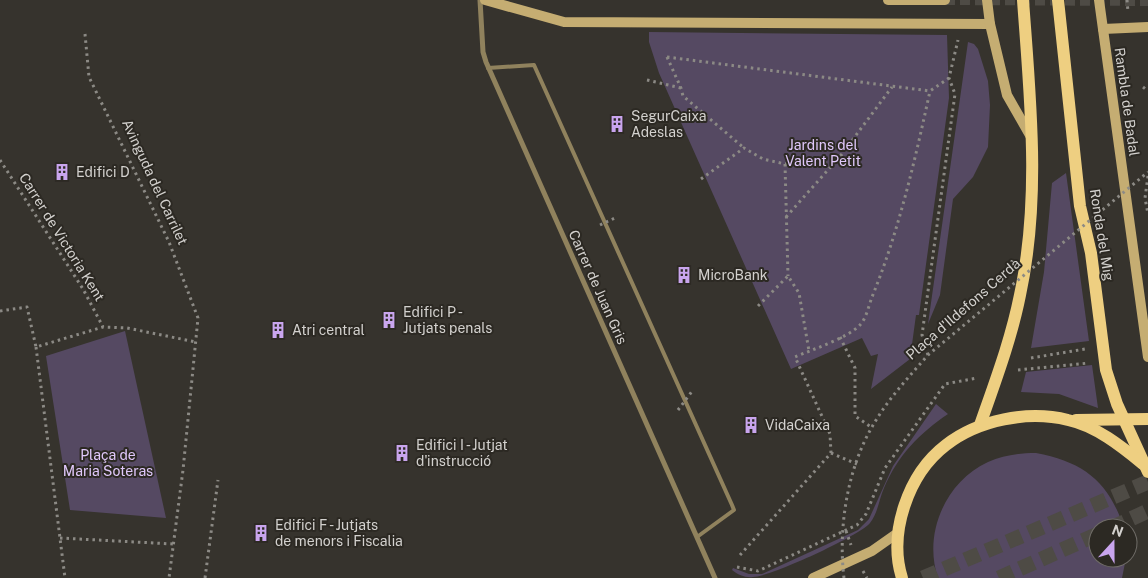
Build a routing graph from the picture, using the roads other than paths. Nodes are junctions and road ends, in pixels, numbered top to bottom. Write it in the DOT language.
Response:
graph roads {
  1 [pos="480,0"];
  2 [pos="485,0"];
  3 [pos="888,0"];
  4 [pos="945,0"];
  5 [pos="986,0"];
  6 [pos="1023,0"];
  7 [pos="1058,0"];
  8 [pos="1099,0"];
  9 [pos="990,24"];
  10 [pos="1148,27"];
  11 [pos="1103,29"];
  12 [pos="488,68"];
  13 [pos="1033,140"];
  14 [pos="1148,357"];
  15 [pos="1148,419"];
  16 [pos="1068,420"];
  17 [pos="1124,420"];
  18 [pos="980,425"];
  19 [pos="1148,466"];
  20 [pos="899,532"];
  21 [pos="697,537"];
  22 [pos="715,578"];
  23 [pos="813,578"];
  24 [pos="902,578"];
  1 -- 12 [label="street, Carrer de Juan Gris"];
  2 -- 9 [label="street"];
  3 -- 4 [label="street"];
  5 -- 9 [label="street"];
  6 -- 13 [label="main road"];
  7 -- 17 [label="main road, Ronda del Mig"];
  8 -- 11 [label="street, Rambla de Badal"];
  9 -- 13 [label="street"];
  10 -- 11 [label="street"];
  11 -- 14 [label="street, Rambla de Badal"];
  12 -- 21 [label="street, Carrer de Juan Gris"];
  12 -- 21 [label="lane"];
  13 -- 18 [label="main road"];
  15 -- 17 [label="main road"];
  16 -- 17 [label="main road"];
  16 -- 18 [label="main road"];
  16 -- 19 [label="main road"];
  17 -- 19 [label="main road, Ronda del Mig"];
  18 -- 20 [label="main road"];
  20 -- 23 [label="street"];
  20 -- 24 [label="main road"];
  21 -- 22 [label="street, Carrer de Juan Gris"];
}
